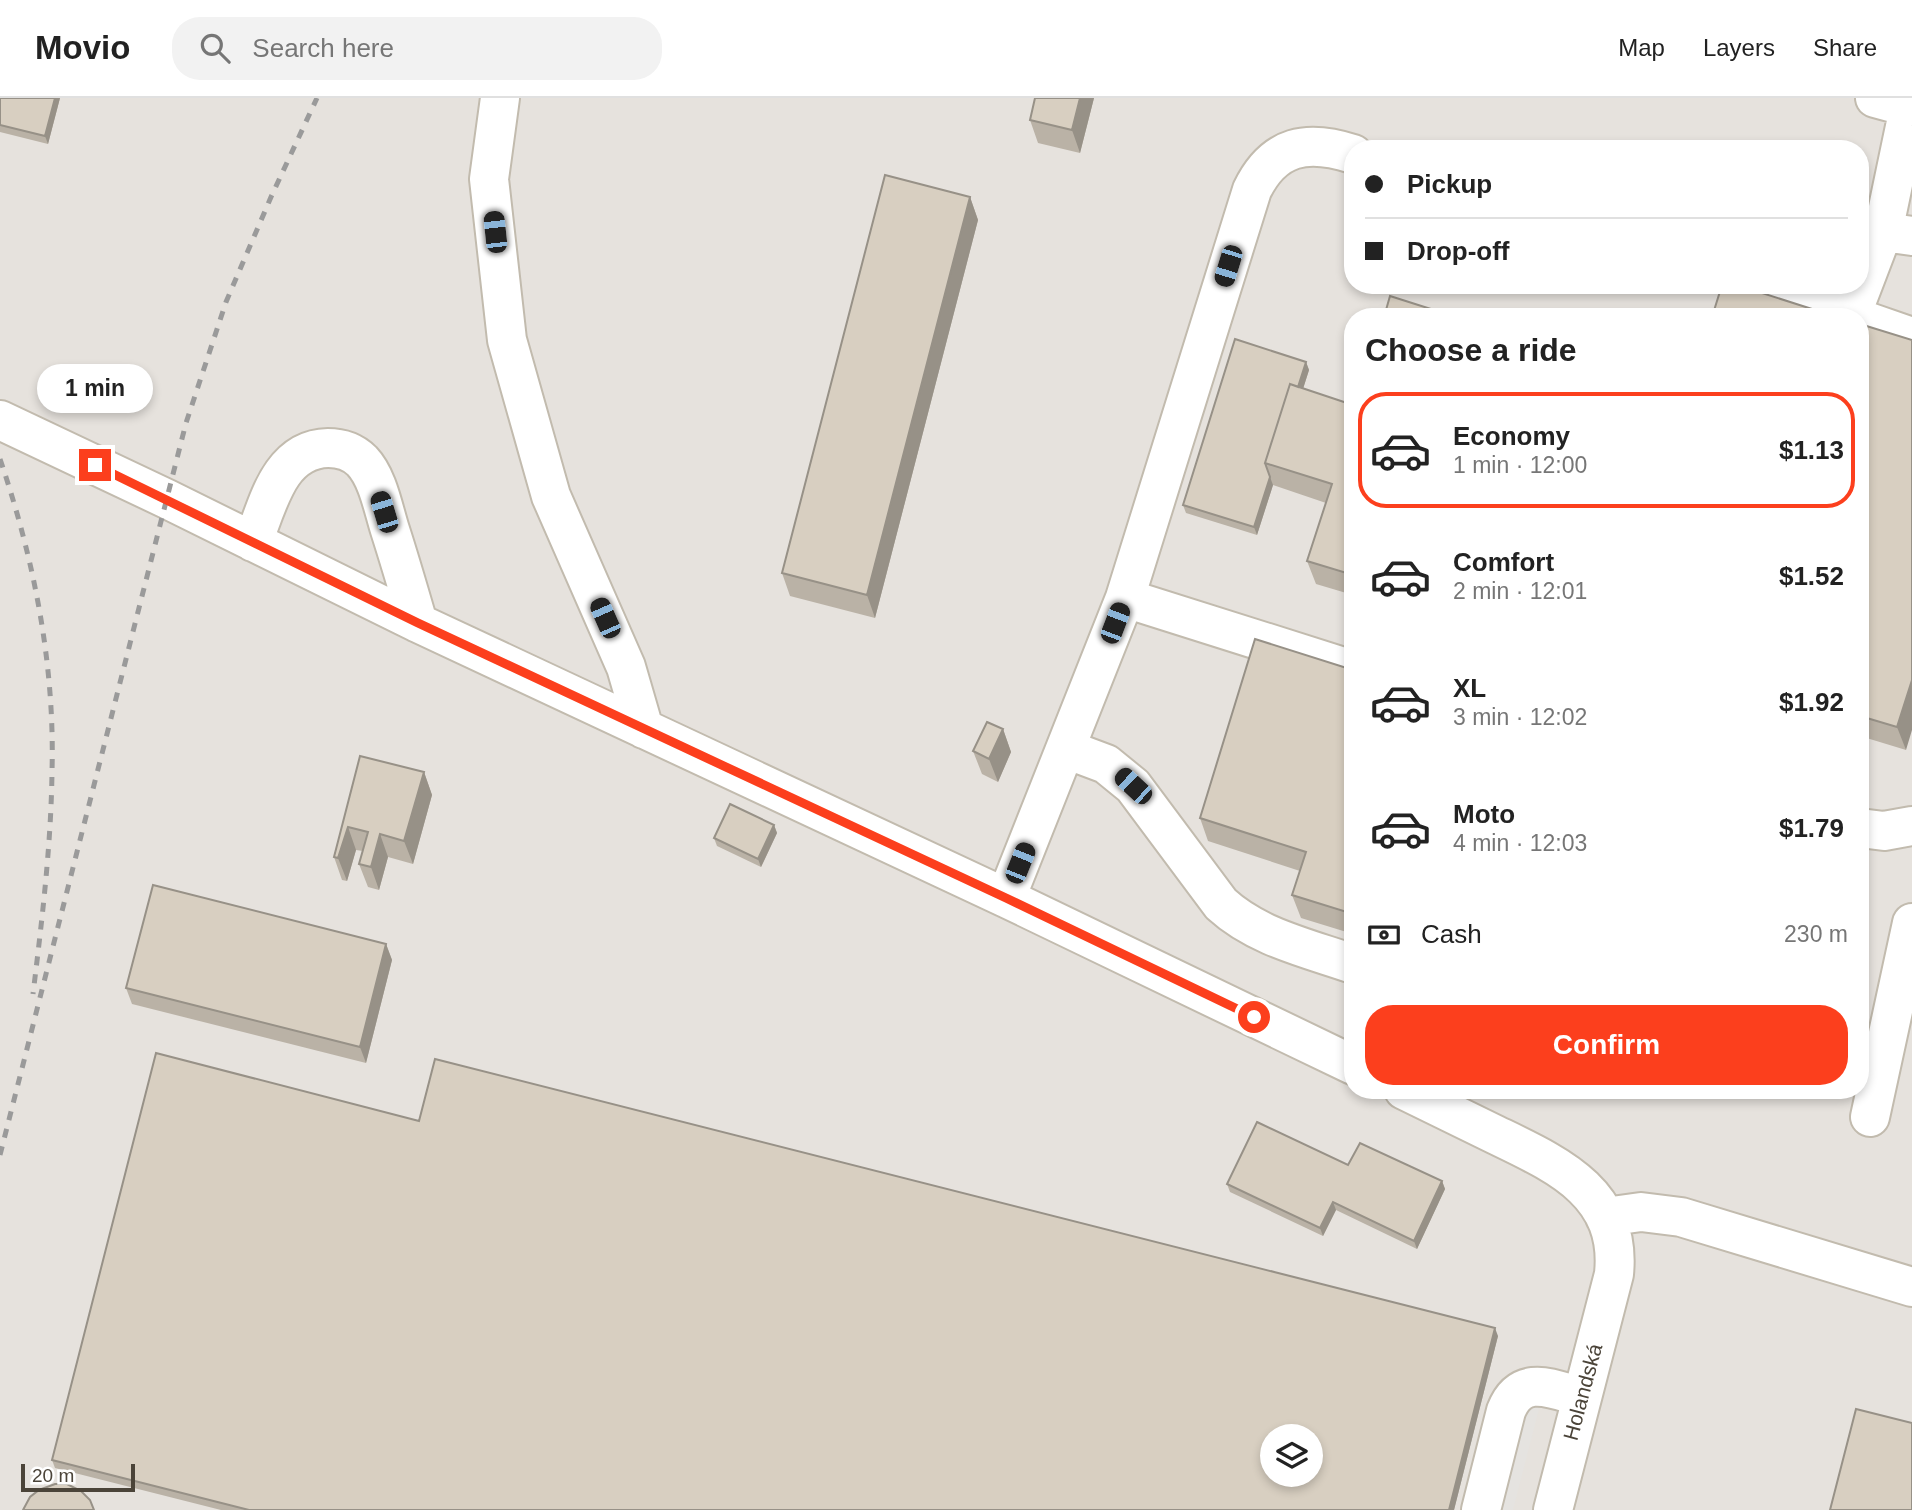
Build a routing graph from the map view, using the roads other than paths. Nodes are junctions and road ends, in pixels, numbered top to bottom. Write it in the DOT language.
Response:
graph roads {
  1 [pos="500,98"];
  2 [pos="1898,101"];
  3 [pos="1344,152"];
  4 [pos="1885,232"];
  5 [pos="1869,273"];
  6 [pos="1784,294"];
  7 [pos="1827,308"];
  8 [pos="1869,322"];
  9 [pos="1912,337"];
  10 [pos="0,420"];
  11 [pos="253,541"];
  12 [pos="1125,598"];
  13 [pos="418,623"];
  14 [pos="1344,667"];
  15 [pos="644,729"];
  16 [pos="1066,749"];
  17 [pos="1912,826"];
  18 [pos="1869,829"];
  19 [pos="1006,898"];
  20 [pos="1912,923"];
  21 [pos="1344,961"];
  22 [pos="1344,1061"];
  23 [pos="1422,1099"];
  24 [pos="1870,1117"];
  25 [pos="1605,1217"];
  26 [pos="1912,1287"];
  27 [pos="1582,1397"];
  28 [pos="1481,1510"];
  29 [pos="1552,1510"];
  1 -- 15 [label="street"];
  2 -- 4 [label="street"];
  3 -- 12 [label="street"];
  4 -- 5 [label="street"];
  6 -- 7 [label="street"];
  8 -- 9 [label="street"];
  10 -- 11 [label="street"];
  11 -- 13 [label="street"];
  11 -- 13 [label="street"];
  12 -- 14 [label="street"];
  12 -- 16 [label="street"];
  13 -- 15 [label="street"];
  15 -- 19 [label="street"];
  16 -- 19 [label="street"];
  16 -- 21 [label="street"];
  17 -- 18 [label="street"];
  19 -- 22 [label="street"];
  20 -- 24 [label="street"];
  23 -- 25 [label="street, Holandská"];
  25 -- 26 [label="street"];
  25 -- 27 [label="street, Holandská"];
  27 -- 28 [label="street"];
  27 -- 29 [label="street, Holandská"];
}
